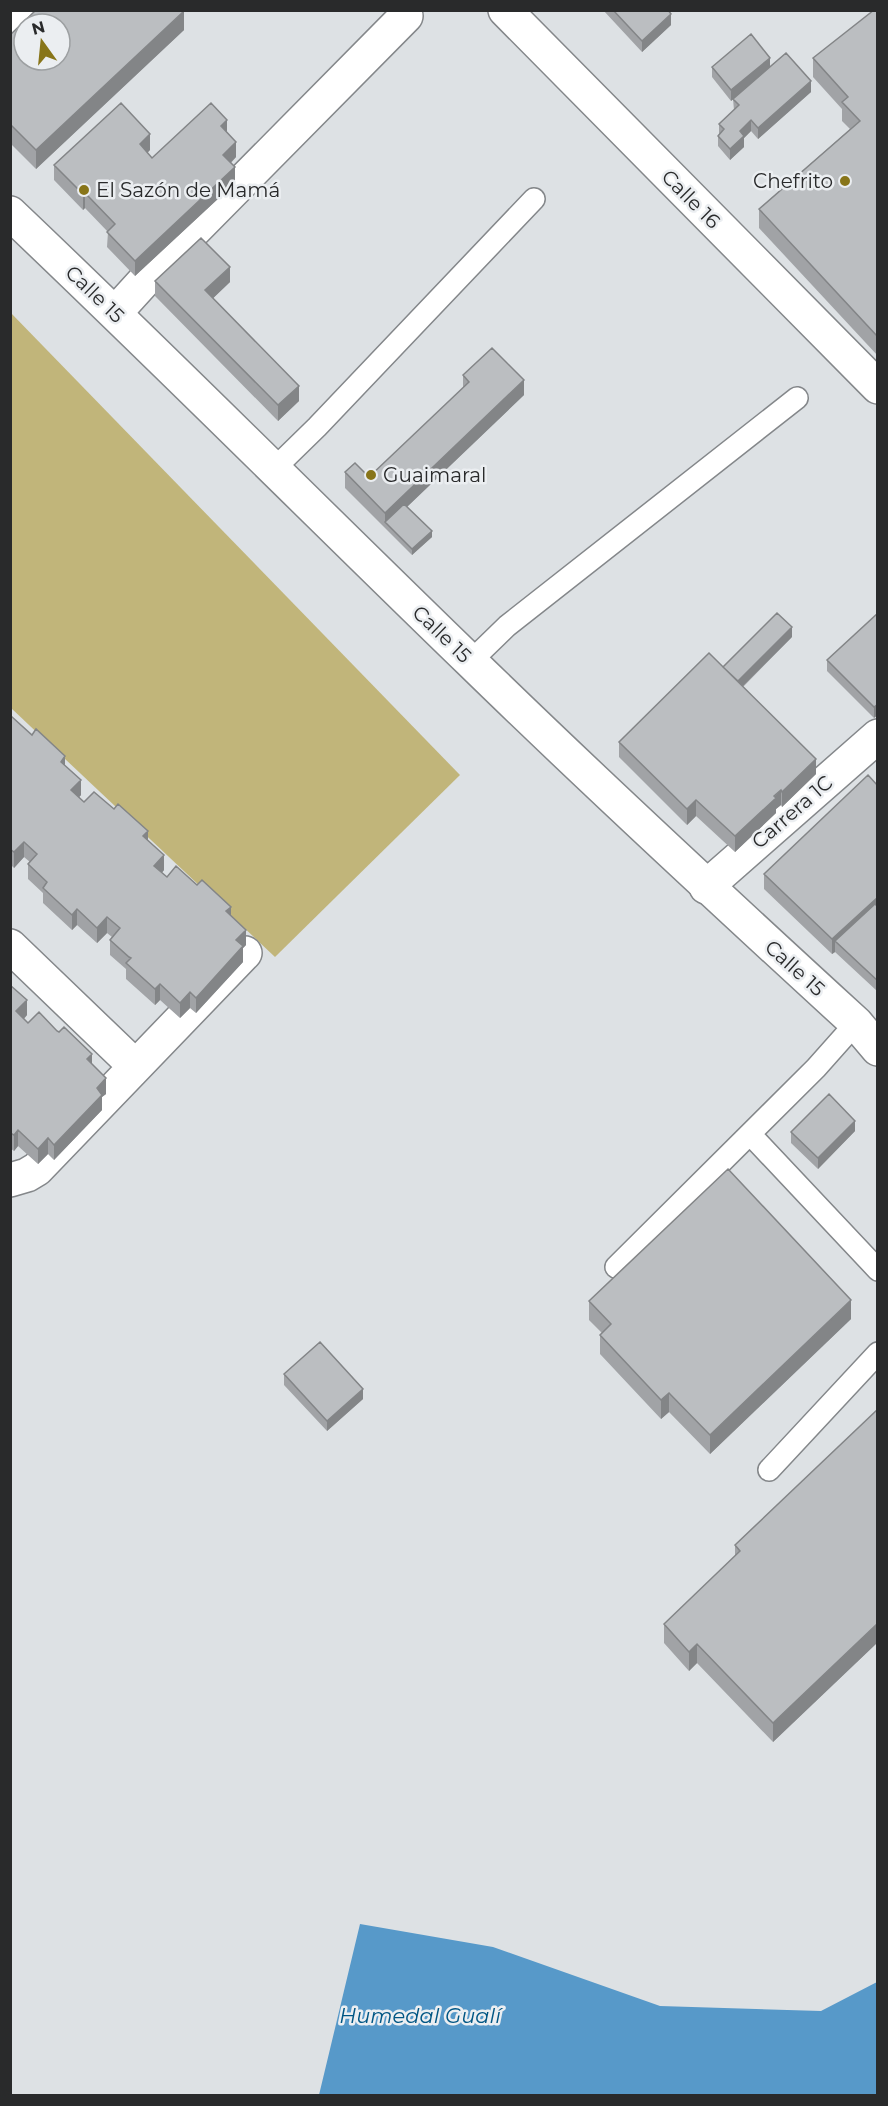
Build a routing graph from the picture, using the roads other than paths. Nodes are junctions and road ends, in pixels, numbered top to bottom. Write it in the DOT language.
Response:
graph roads {
  1 [pos="36,10"];
  2 [pos="504,10"];
  3 [pos="406,16"];
  4 [pos="10,36"];
  5 [pos="534,199"];
  6 [pos="10,213"];
  7 [pos="116,313"];
  8 [pos="878,387"];
  9 [pos="797,398"];
  10 [pos="274,469"];
  11 [pos="470,662"];
  12 [pos="878,736"];
  13 [pos="706,887"];
  14 [pos="10,946"];
  15 [pos="245,953"];
  16 [pos="856,1023"];
  17 [pos="878,1049"];
  18 [pos="135,1066"];
  19 [pos="750,1134"];
  20 [pos="10,1180"];
  21 [pos="616,1267"];
  22 [pos="878,1270"];
  23 [pos="878,1353"];
  24 [pos="769,1470"];
  1 -- 4 [label="street"];
  2 -- 8 [label="street, Calle 16"];
  3 -- 7 [label="street"];
  5 -- 10 [label="lane"];
  6 -- 7 [label="street, Calle 15"];
  7 -- 10 [label="street, Calle 15"];
  9 -- 11 [label="lane"];
  10 -- 11 [label="street, Calle 15"];
  11 -- 13 [label="street, Calle 15"];
  12 -- 13 [label="street, Carrera 1C"];
  13 -- 16 [label="street, Calle 15"];
  14 -- 18 [label="street"];
  15 -- 18 [label="street"];
  16 -- 17 [label="street, Calle 15"];
  16 -- 19 [label="lane"];
  18 -- 20 [label="street"];
  19 -- 21 [label="lane"];
  19 -- 22 [label="lane"];
  23 -- 24 [label="lane"];
}
